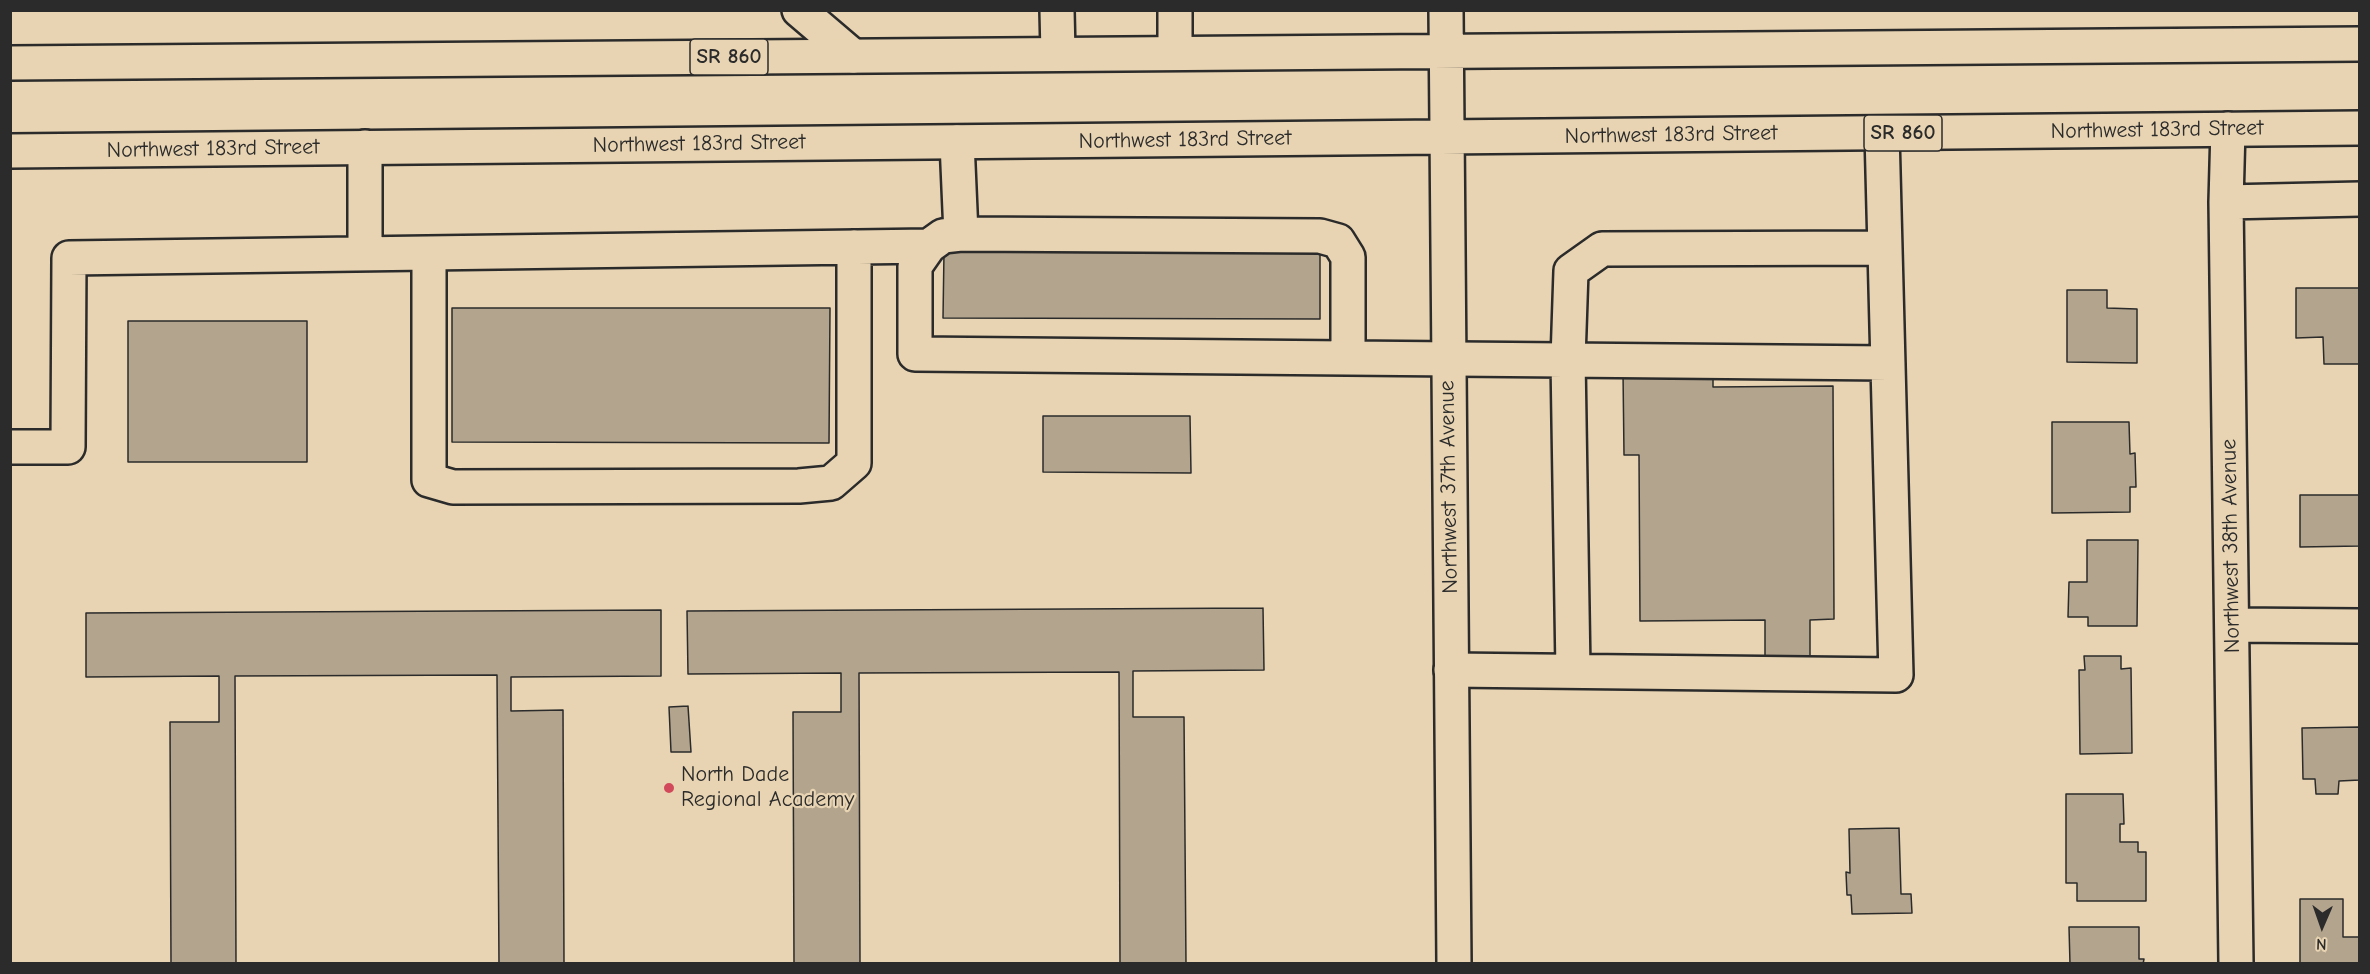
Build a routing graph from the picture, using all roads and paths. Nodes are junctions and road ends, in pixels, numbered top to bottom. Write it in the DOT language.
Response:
graph roads {
  1 [pos="799,10"];
  2 [pos="1057,10"];
  3 [pos="1175,10"];
  4 [pos="1446,10"];
  5 [pos="2360,44"];
  6 [pos="1447,50"];
  7 [pos="1175,53"];
  8 [pos="1058,54"];
  9 [pos="853,56"];
  10 [pos="25,62"];
  11 [pos="10,78"];
  12 [pos="2360,128"];
  13 [pos="2228,129"];
  14 [pos="1882,133"];
  15 [pos="1446,137"];
  16 [pos="957,142"];
  17 [pos="365,147"];
  18 [pos="10,151"];
  19 [pos="2360,199"];
  20 [pos="2226,202"];
  21 [pos="961,234"];
  22 [pos="929,246"];
  23 [pos="854,247"];
  24 [pos="1885,248"];
  25 [pos="429,253"];
  26 [pos="365,254"];
  27 [pos="1348,357"];
  28 [pos="1448,357"];
  29 [pos="1568,359"];
  30 [pos="1888,363"];
  31 [pos="10,447"];
  32 [pos="2232,625"];
  33 [pos="2360,626"];
  34 [pos="1451,670"];
  35 [pos="1573,671"];
  36 [pos="1454,963"];
  37 [pos="2236,963"];
  1 -- 9 [label="main road"];
  2 -- 8 [label="main road"];
  3 -- 7 [label="main road"];
  4 -- 6 [label="main road, Northwest 37th Avenue"];
  5 -- 6 [label="main road, SR 860"];
  6 -- 7 [label="main road, SR 860"];
  6 -- 15 [label="main road, Northwest 37th Avenue"];
  7 -- 8 [label="main road, SR 860"];
  8 -- 9 [label="main road, SR 860"];
  9 -- 10 [label="main road, SR 860"];
  10 -- 11 [label="main road"];
  12 -- 13 [label="main road, Northwest 183rd Street / SR 860"];
  13 -- 14 [label="main road, Northwest 183rd Street / SR 860"];
  13 -- 20 [label="main road, Northwest 38th Avenue"];
  14 -- 15 [label="main road, Northwest 183rd Street / SR 860"];
  14 -- 24 [label="main road"];
  15 -- 16 [label="main road, Northwest 183rd Street / SR 860"];
  15 -- 28 [label="main road, Northwest 37th Avenue"];
  16 -- 17 [label="main road, Northwest 183rd Street / SR 860"];
  16 -- 21 [label="main road"];
  17 -- 18 [label="main road, Northwest 183rd Street / SR 860"];
  17 -- 26 [label="main road"];
  19 -- 20 [label="main road"];
  20 -- 32 [label="main road, Northwest 38th Avenue"];
  21 -- 22 [label="main road"];
  21 -- 27 [label="main road"];
  22 -- 23 [label="main road"];
  22 -- 27 [label="main road"];
  23 -- 25 [label="main road"];
  23 -- 25 [label="main road"];
  24 -- 29 [label="main road"];
  24 -- 30 [label="main road"];
  25 -- 26 [label="main road"];
  26 -- 31 [label="main road"];
  27 -- 28 [label="main road"];
  28 -- 29 [label="main road"];
  28 -- 34 [label="main road, Northwest 37th Avenue"];
  29 -- 30 [label="main road"];
  29 -- 35 [label="main road"];
  30 -- 35 [label="main road"];
  32 -- 33 [label="main road"];
  32 -- 37 [label="main road, Northwest 38th Avenue"];
  34 -- 35 [label="main road"];
  34 -- 36 [label="main road, Northwest 37th Avenue"];
}
